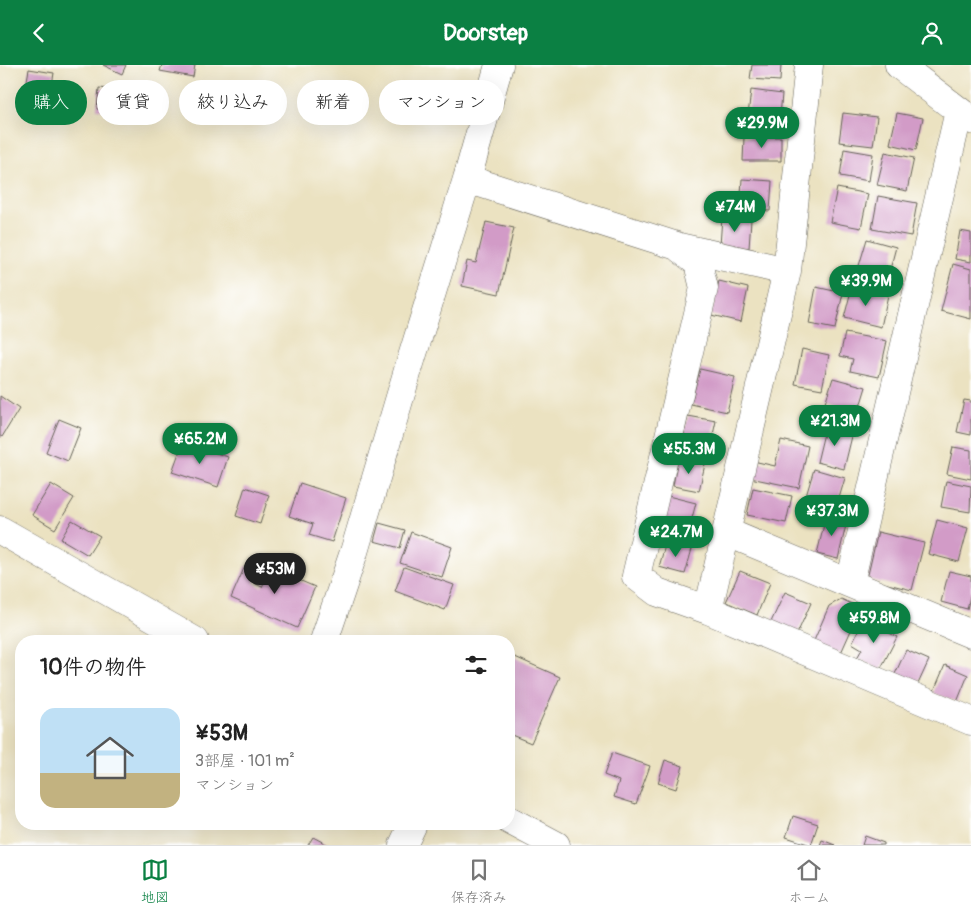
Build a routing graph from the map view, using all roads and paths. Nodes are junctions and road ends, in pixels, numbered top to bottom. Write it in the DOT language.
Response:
graph roads {
  1 [pos="499,65"];
  2 [pos="809,65"];
  3 [pos="899,65"];
  4 [pos="965,116"];
  5 [pos="467,179"];
  6 [pos="677,246"];
  7 [pos="787,271"];
  8 [pos="0,530"];
  9 [pos="726,532"];
  10 [pos="850,583"];
  11 [pos="708,610"];
  12 [pos="971,634"];
  13 [pos="184,635"];
  14 [pos="326,635"];
  15 [pos="971,721"];
  16 [pos="515,823"];
  17 [pos="410,830"];
  18 [pos="403,845"];
  19 [pos="556,845"];
  1 -- 5 [label="street"];
  2 -- 7 [label="street"];
  3 -- 4 [label="street"];
  4 -- 10 [label="street"];
  5 -- 6 [label="street"];
  5 -- 14 [label="street"];
  6 -- 7 [label="street"];
  6 -- 11 [label="street"];
  7 -- 9 [label="street"];
  8 -- 13 [label="street"];
  9 -- 10 [label="street"];
  9 -- 11 [label="street"];
  10 -- 12 [label="street"];
  11 -- 15 [label="street"];
  16 -- 19 [label="street"];
  17 -- 18 [label="street"];
}
